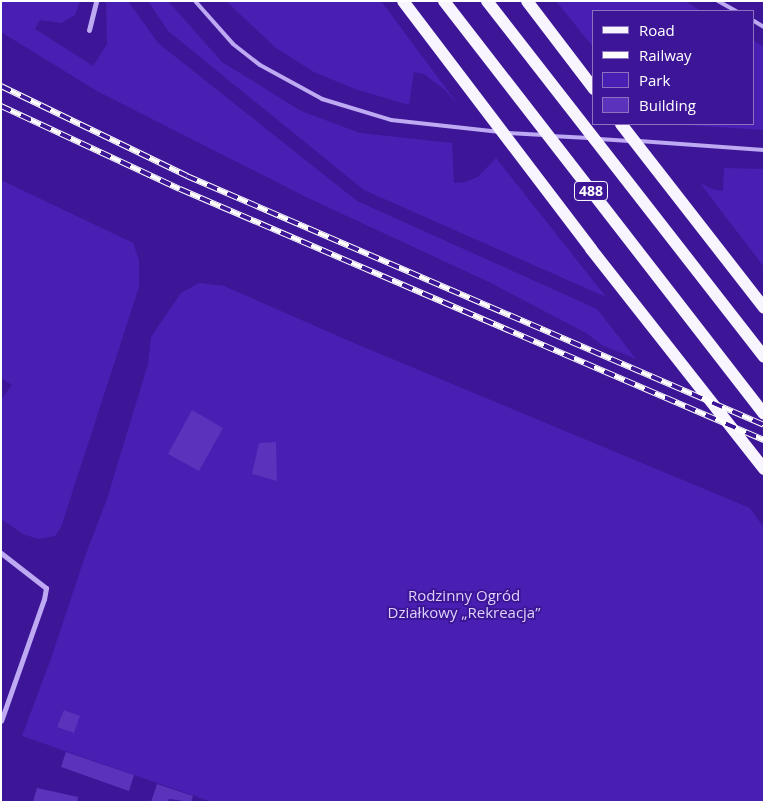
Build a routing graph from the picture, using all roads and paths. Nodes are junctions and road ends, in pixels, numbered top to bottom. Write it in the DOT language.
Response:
graph roads {
  1 [pos="96,1"];
  2 [pos="195,1"];
  3 [pos="403,1"];
  4 [pos="444,1"];
  5 [pos="487,1"];
  6 [pos="527,1"];
  7 [pos="718,1"];
  8 [pos="734,10"];
  9 [pos="89,30"];
  10 [pos="592,85"];
  11 [pos="622,125"];
  12 [pos="764,150"];
  13 [pos="764,308"];
  14 [pos="764,357"];
  15 [pos="764,414"];
  16 [pos="764,469"];
  17 [pos="1,554"];
  18 [pos="1,721"];
  1 -- 9 [label="street"];
  2 -- 12 [label="lane"];
  3 -- 16 [label="main road"];
  4 -- 15 [label="main road, 488"];
  5 -- 14 [label="main road, 488"];
  6 -- 10 [label="main road"];
  7 -- 8 [label="lane"];
  11 -- 13 [label="main road"];
  17 -- 18 [label="street"];
}
